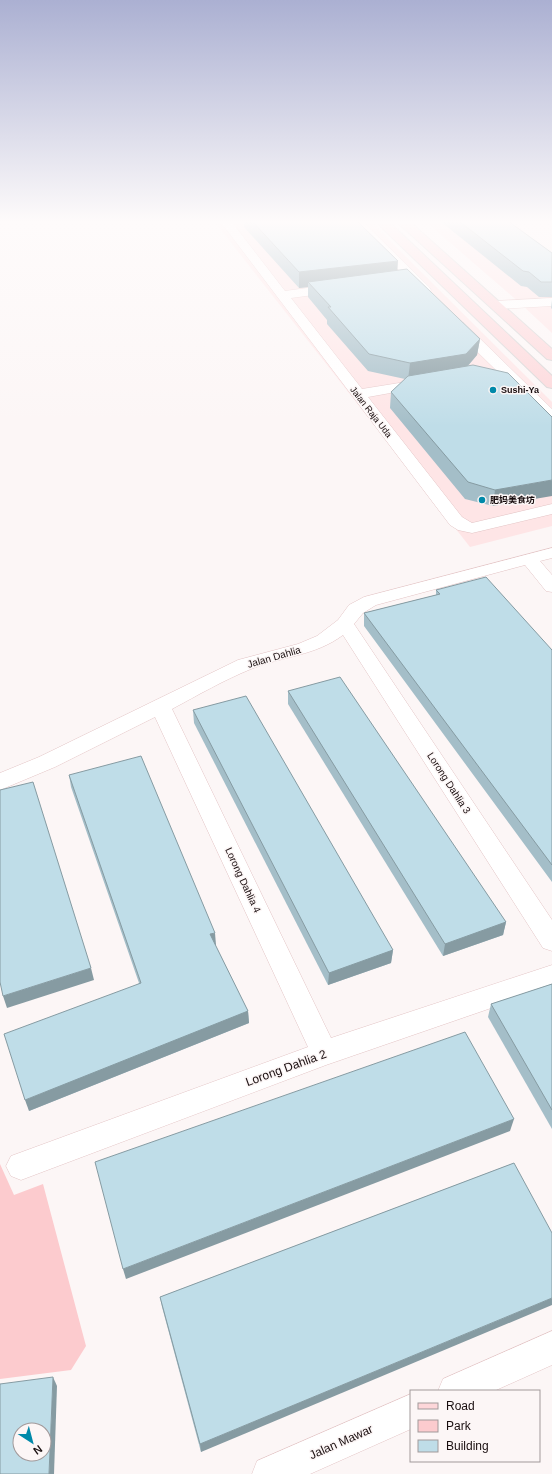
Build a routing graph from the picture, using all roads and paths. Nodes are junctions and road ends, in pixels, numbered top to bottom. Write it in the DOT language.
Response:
graph roads {
  1 [pos="279,290"];
  2 [pos="321,290"];
  3 [pos="424,290"];
  4 [pos="453,290"];
  5 [pos="480,290"];
  6 [pos="282,295"];
  7 [pos="434,300"];
  8 [pos="552,302"];
  9 [pos="497,305"];
  10 [pos="450,316"];
  11 [pos="552,356"];
  12 [pos="532,365"];
  13 [pos="504,370"];
  14 [pos="489,372"];
  15 [pos="438,381"];
  16 [pos="552,384"];
  17 [pos="358,394"];
  18 [pos="552,417"];
  19 [pos="550,509"];
  20 [pos="552,553"];
  21 [pos="530,560"];
  22 [pos="552,587"];
  23 [pos="345,624"];
  24 [pos="161,707"];
  25 [pos="0,782"];
  26 [pos="552,941"];
  27 [pos="552,976"];
  28 [pos="324,1053"];
  29 [pos="21,1166"];
  30 [pos="552,1348"];
  31 [pos="457,1390"];
  32 [pos="410,1411"];
  33 [pos="270,1474"];
  1 -- 6 [label="street, Jalan Raja Uda"];
  2 -- 6 [label="street"];
  3 -- 7 [label="street"];
  4 -- 12 [label="main road"];
  5 -- 9 [label="main road"];
  6 -- 17 [label="street, Jalan Raja Uda"];
  8 -- 9 [label="street"];
  9 -- 11 [label="main road"];
  10 -- 13 [label="street"];
  12 -- 13 [label="street"];
  12 -- 16 [label="main road"];
  13 -- 14 [label="street"];
  13 -- 18 [label="street"];
  15 -- 17 [label="street"];
  17 -- 19 [label="street, Jalan Raja Uda"];
  20 -- 21 [label="street, Jalan Dahlia"];
  21 -- 22 [label="street"];
  21 -- 23 [label="street, Jalan Dahlia"];
  23 -- 24 [label="street, Jalan Dahlia"];
  23 -- 26 [label="street, Lorong Dahlia 3"];
  24 -- 25 [label="street, Jalan Dahlia"];
  24 -- 28 [label="street, Lorong Dahlia 4"];
  27 -- 28 [label="street, Lorong Dahlia 2"];
  28 -- 29 [label="street, Lorong Dahlia 2"];
  30 -- 31 [label="street"];
  32 -- 33 [label="street, Jalan Mawar"];
}
